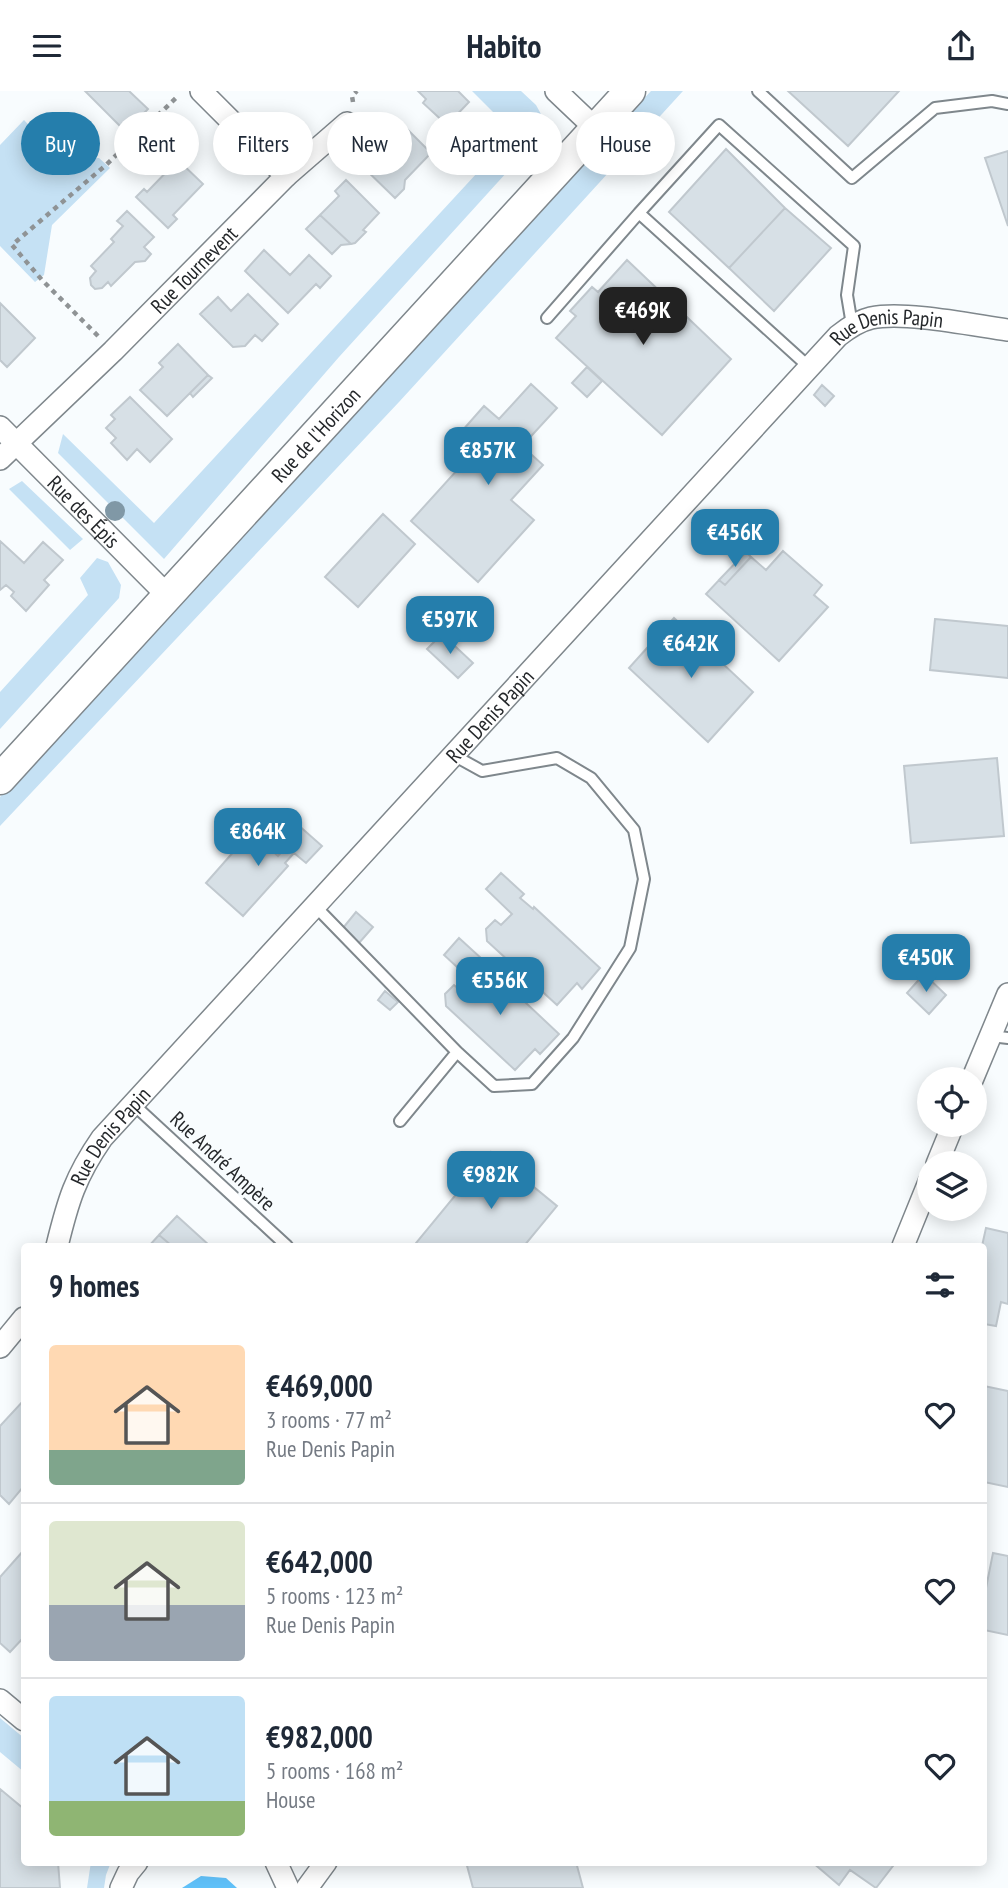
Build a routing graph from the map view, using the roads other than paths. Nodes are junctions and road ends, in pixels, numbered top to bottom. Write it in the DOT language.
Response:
graph roads {
  1 [pos="201,91"];
  2 [pos="556,91"];
  3 [pos="631,91"];
  4 [pos="758,91"];
  5 [pos="1008,104"];
  6 [pos="578,112"];
  7 [pos="612,112"];
  8 [pos="327,140"];
  9 [pos="576,151"];
  10 [pos="286,176"];
  11 [pos="639,213"];
  12 [pos="547,318"];
  13 [pos="852,325"];
  14 [pos="1008,330"];
  15 [pos="809,367"];
  16 [pos="0,427"];
  17 [pos="17,445"];
  18 [pos="0,459"];
  19 [pos="168,596"];
  20 [pos="455,756"];
  21 [pos="0,779"];
  22 [pos="316,907"];
  23 [pos="1008,994"];
  24 [pos="1000,1037"];
  25 [pos="457,1052"];
  26 [pos="980,1067"];
  27 [pos="133,1104"];
  28 [pos="400,1121"];
  29 [pos="917,1212"];
  30 [pos="58,1243"];
  31 [pos="284,1243"];
  32 [pos="904,1243"];
  33 [pos="21,1322"];
  34 [pos="0,1347"];
  35 [pos="0,1700"];
  36 [pos="21,1718"];
  37 [pos="278,1866"];
  38 [pos="323,1866"];
  39 [pos="288,1888"];
  40 [pos="307,1888"];
  1 -- 10 [label="street"];
  2 -- 6 [label="street"];
  3 -- 7 [label="main road, Rue de l'Horizon"];
  4 -- 5 [label="lane"];
  8 -- 10 [label="street, Rue Tournevent"];
  9 -- 19 [label="main road, Rue de l'Horizon"];
  10 -- 17 [label="street, Rue Tournevent"];
  11 -- 12 [label="lane"];
  11 -- 13 [label="lane"];
  11 -- 15 [label="lane"];
  13 -- 14 [label="street, Rue Denis Papin"];
  13 -- 15 [label="street, Rue Denis Papin"];
  15 -- 20 [label="street, Rue Denis Papin"];
  16 -- 17 [label="street, Rue des Épis"];
  17 -- 18 [label="street, Rue Tournevent"];
  17 -- 19 [label="street, Rue des Épis"];
  19 -- 21 [label="main road, Rue de l'Horizon"];
  20 -- 22 [label="street, Rue Denis Papin"];
  20 -- 25 [label="lane"];
  22 -- 25 [label="lane"];
  22 -- 27 [label="street, Rue Denis Papin"];
  23 -- 24 [label="street"];
  24 -- 26 [label="street"];
  25 -- 28 [label="lane"];
  27 -- 30 [label="street, Rue Denis Papin"];
  27 -- 31 [label="lane, Rue André Ampère"];
  29 -- 32 [label="street"];
  33 -- 34 [label="street"];
  35 -- 36 [label="street"];
  37 -- 39 [label="street"];
  38 -- 40 [label="street"];
}
